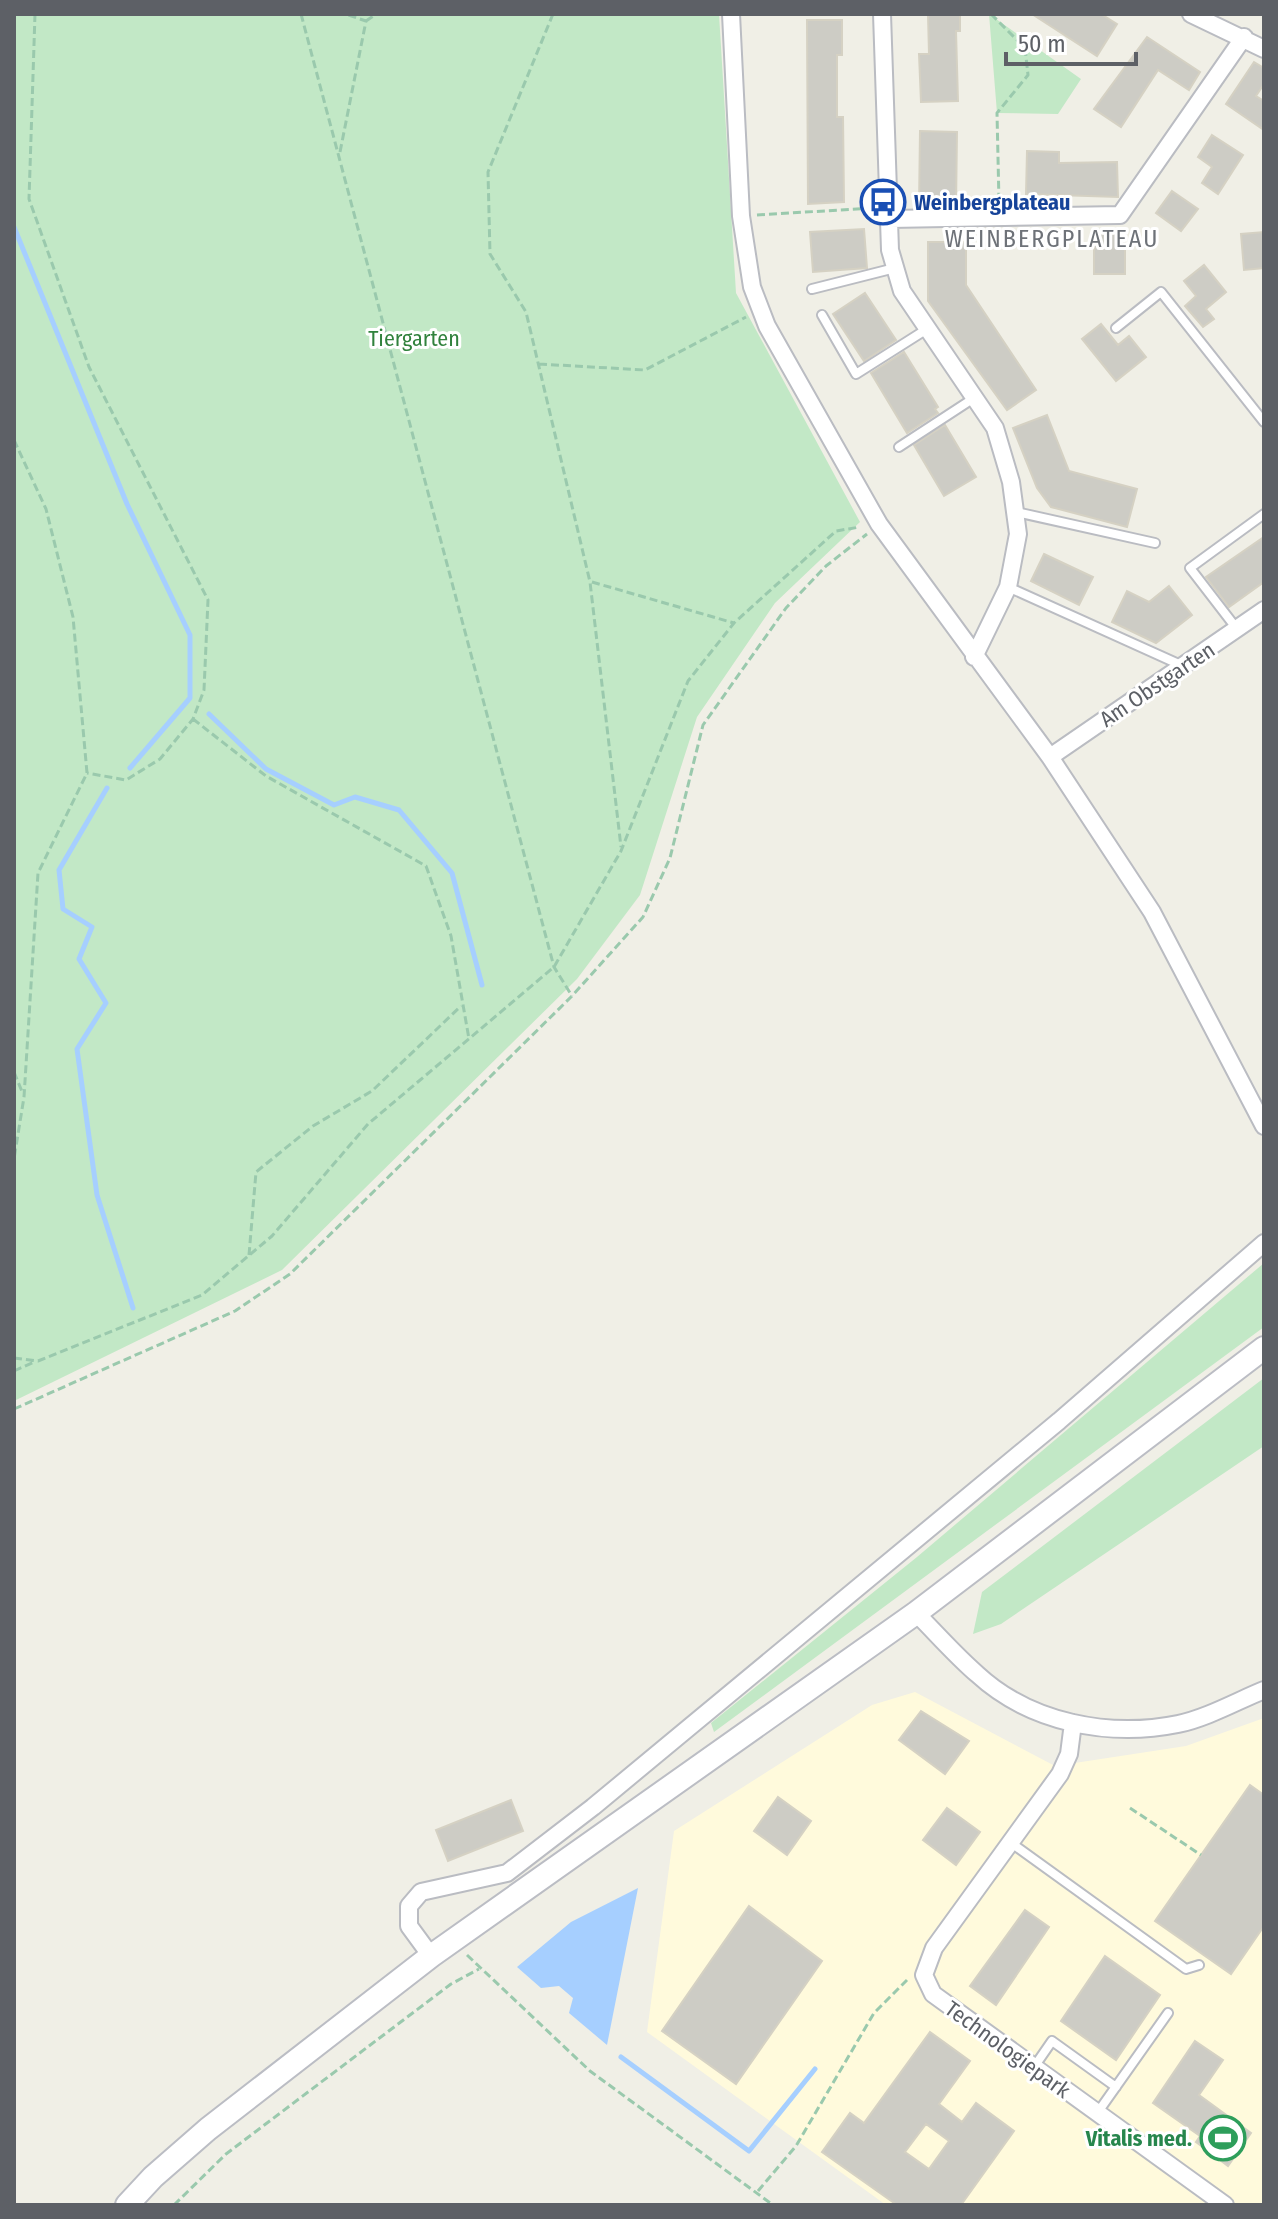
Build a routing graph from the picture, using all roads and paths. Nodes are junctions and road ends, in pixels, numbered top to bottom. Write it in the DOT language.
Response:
graph roads {
  1 [pos="35,14"];
  2 [pos="301,14"];
  3 [pos="345,14"];
  4 [pos="376,14"];
  5 [pos="553,14"];
  6 [pos="731,14"];
  7 [pos="882,14"];
  8 [pos="991,14"];
  9 [pos="1191,14"];
  10 [pos="366,21"];
  11 [pos="1244,37"];
  12 [pos="1264,49"];
  13 [pos="339,156"];
  14 [pos="890,214"];
  15 [pos="741,216"];
  16 [pos="999,218"];
  17 [pos="896,268"];
  18 [pos="812,289"];
  19 [pos="761,310"];
  20 [pos="822,315"];
  21 [pos="1116,328"];
  22 [pos="928,329"];
  23 [pos="539,364"];
  24 [pos="975,398"];
  25 [pos="1264,422"];
  26 [pos="14,440"];
  27 [pos="899,447"];
  28 [pos="1015,512"];
  29 [pos="1264,514"];
  30 [pos="879,524"];
  31 [pos="1155,543"];
  32 [pos="590,582"];
  33 [pos="1008,587"];
  34 [pos="1264,610"];
  35 [pos="734,623"];
  36 [pos="1237,629"];
  37 [pos="974,657"];
  38 [pos="1184,666"];
  39 [pos="193,719"];
  40 [pos="1050,757"];
  41 [pos="87,773"];
  42 [pos="621,851"];
  43 [pos="554,967"];
  44 [pos="572,996"];
  45 [pos="463,1005"];
  46 [pos="469,1039"];
  47 [pos="14,1072"];
  48 [pos="24,1097"];
  49 [pos="1264,1126"];
  50 [pos="14,1159"];
  51 [pos="1264,1243"];
  52 [pos="249,1255"];
  53 [pos="1264,1348"];
  54 [pos="14,1358"];
  55 [pos="38,1361"];
  56 [pos="14,1371"];
  57 [pos="14,1409"];
  58 [pos="916,1613"];
  59 [pos="1264,1690"];
  60 [pos="1073,1723"];
  61 [pos="1130,1808"];
  62 [pos="1009,1841"];
  63 [pos="1201,1855"];
  64 [pos="453,1940"];
  65 [pos="431,1956"];
  66 [pos="1199,1965"];
  67 [pos="479,1969"];
  68 [pos="909,1977"];
  69 [pos="1168,2013"];
  70 [pos="1034,2067"];
  71 [pos="1116,2087"];
  72 [pos="1097,2113"];
  73 [pos="757,2193"];
  74 [pos="127,2205"];
  75 [pos="174,2205"];
  76 [pos="773,2205"];
  77 [pos="1225,2205"];
  1 -- 39 [label="path"];
  2 -- 13 [label="path"];
  3 -- 10 [label="path"];
  4 -- 10 [label="path"];
  5 -- 23 [label="path"];
  6 -- 15 [label="street"];
  7 -- 14 [label="street"];
  8 -- 16 [label="path"];
  9 -- 11 [label="street"];
  10 -- 13 [label="path"];
  11 -- 12 [label="street"];
  11 -- 16 [label="street"];
  13 -- 43 [label="path"];
  14 -- 15 [label="path"];
  14 -- 16 [label="street"];
  14 -- 17 [label="street"];
  15 -- 19 [label="street"];
  17 -- 18 [label="lane"];
  17 -- 22 [label="street"];
  19 -- 23 [label="path"];
  19 -- 30 [label="street"];
  20 -- 22 [label="lane"];
  21 -- 25 [label="lane"];
  22 -- 24 [label="street"];
  23 -- 32 [label="path"];
  24 -- 27 [label="lane"];
  24 -- 28 [label="street"];
  26 -- 41 [label="path"];
  28 -- 31 [label="lane"];
  28 -- 33 [label="street"];
  29 -- 36 [label="lane"];
  30 -- 35 [label="path"];
  30 -- 37 [label="street"];
  30 -- 44 [label="path"];
  32 -- 35 [label="path"];
  32 -- 42 [label="path"];
  33 -- 37 [label="street"];
  33 -- 38 [label="lane"];
  34 -- 36 [label="street, Am Obstgarten"];
  35 -- 42 [label="path"];
  36 -- 38 [label="street, Am Obstgarten"];
  37 -- 40 [label="street"];
  38 -- 40 [label="street, Am Obstgarten"];
  39 -- 41 [label="path"];
  39 -- 45 [label="path"];
  40 -- 49 [label="street"];
  41 -- 48 [label="path"];
  42 -- 43 [label="path"];
  43 -- 44 [label="path"];
  43 -- 46 [label="path"];
  44 -- 57 [label="path"];
  45 -- 46 [label="path"];
  45 -- 52 [label="path"];
  46 -- 52 [label="path"];
  47 -- 48 [label="path"];
  48 -- 50 [label="path"];
  51 -- 65 [label="street"];
  52 -- 55 [label="path"];
  53 -- 58 [label="main road"];
  54 -- 55 [label="path"];
  55 -- 56 [label="path"];
  58 -- 60 [label="street"];
  58 -- 64 [label="main road"];
  59 -- 60 [label="street"];
  60 -- 62 [label="street, Technologiepark"];
  61 -- 63 [label="path"];
  62 -- 66 [label="lane"];
  62 -- 70 [label="street, Technologiepark"];
  64 -- 65 [label="main road"];
  64 -- 67 [label="path"];
  65 -- 74 [label="main road"];
  67 -- 73 [label="path"];
  67 -- 75 [label="path"];
  68 -- 73 [label="path"];
  69 -- 71 [label="lane"];
  70 -- 71 [label="lane"];
  70 -- 72 [label="street, Technologiepark"];
  71 -- 72 [label="lane"];
  72 -- 77 [label="street, Technologiepark"];
  73 -- 76 [label="path"];
}
